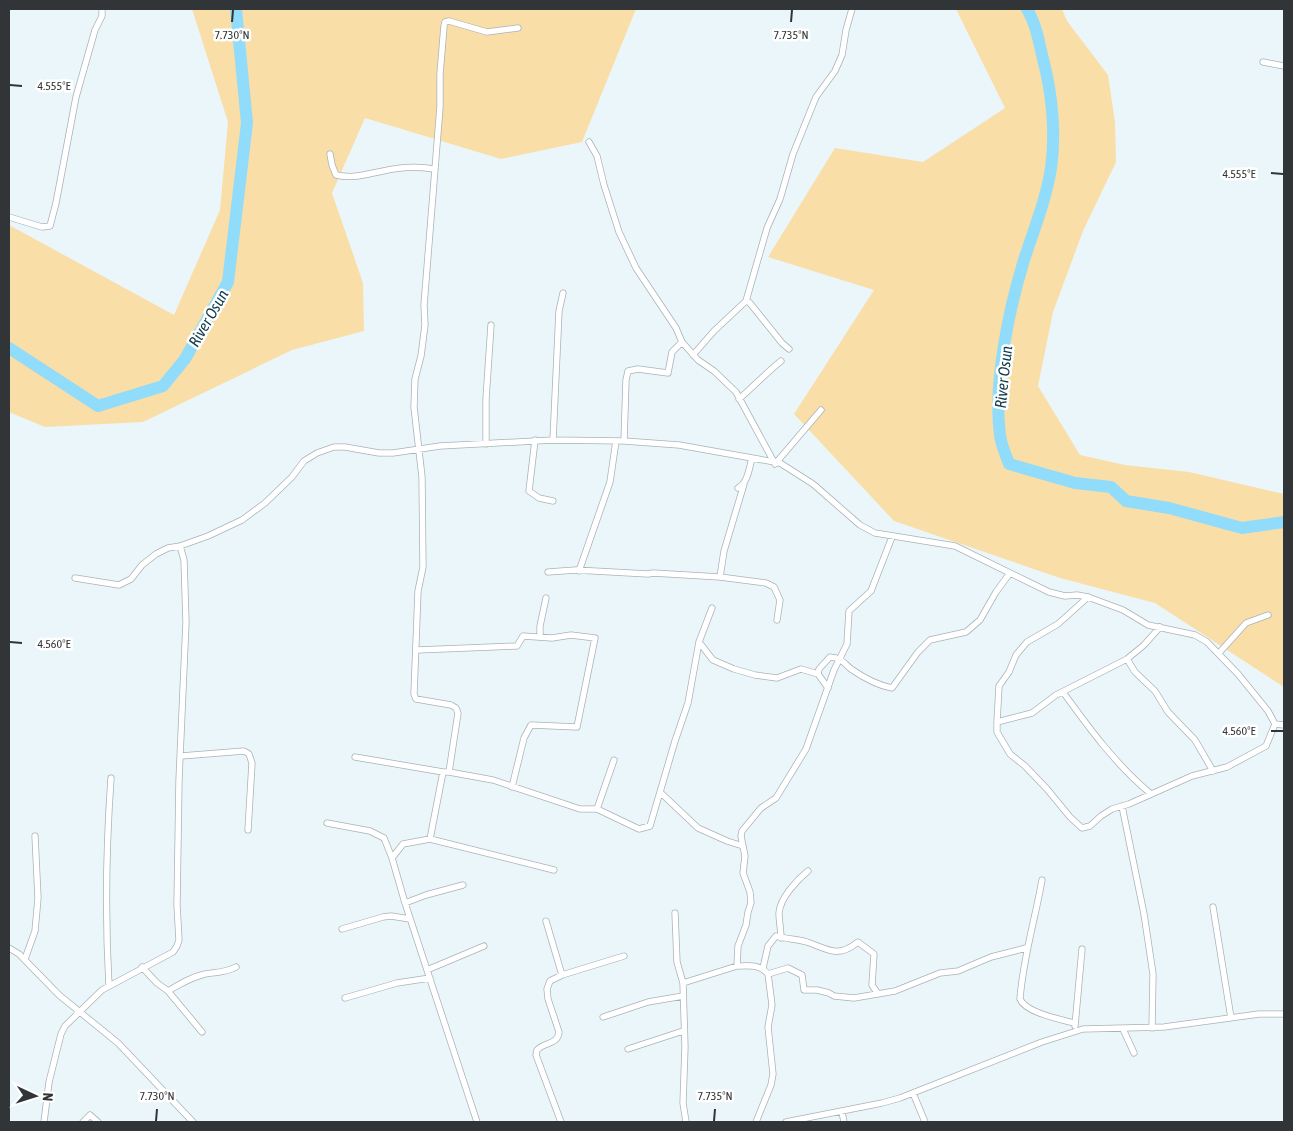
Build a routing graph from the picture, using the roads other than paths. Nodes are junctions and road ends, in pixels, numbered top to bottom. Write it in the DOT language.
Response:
graph roads {
  1 [pos="102,9"];
  2 [pos="852,9"];
  3 [pos="518,28"];
  4 [pos="1263,62"];
  5 [pos="1284,66"];
  6 [pos="589,142"];
  7 [pos="330,154"];
  8 [pos="434,169"];
  9 [pos="9,217"];
  10 [pos="563,293"];
  11 [pos="746,301"];
  12 [pos="491,325"];
  13 [pos="682,342"];
  14 [pos="789,349"];
  15 [pos="693,354"];
  16 [pos="781,361"];
  17 [pos="739,399"];
  18 [pos="821,410"];
  19 [pos="535,440"];
  20 [pos="553,440"];
  21 [pos="616,441"];
  22 [pos="624,441"];
  23 [pos="486,444"];
  24 [pos="420,450"];
  25 [pos="752,458"];
  26 [pos="775,464"];
  27 [pos="744,484"];
  28 [pos="738,488"];
  29 [pos="553,501"];
  30 [pos="892,536"];
  31 [pos="180,546"];
  32 [pos="579,571"];
  33 [pos="548,572"];
  34 [pos="1010,573"];
  35 [pos="720,577"];
  36 [pos="75,578"];
  37 [pos="1088,597"];
  38 [pos="546,598"];
  39 [pos="712,608"];
  40 [pos="1268,615"];
  41 [pos="777,620"];
  42 [pos="1160,627"];
  43 [pos="540,636"];
  44 [pos="699,642"];
  45 [pos="417,650"];
  46 [pos="1219,653"];
  47 [pos="840,658"];
  48 [pos="1127,659"];
  49 [pos="818,674"];
  50 [pos="828,688"];
  51 [pos="1063,692"];
  52 [pos="997,722"];
  53 [pos="1275,724"];
  54 [pos="1284,725"];
  55 [pos="181,756"];
  56 [pos="356,757"];
  57 [pos="614,760"];
  58 [pos="1212,770"];
  59 [pos="446,772"];
  60 [pos="111,778"];
  61 [pos="512,787"];
  62 [pos="661,793"];
  63 [pos="1150,794"];
  64 [pos="1122,806"];
  65 [pos="597,808"];
  66 [pos="327,823"];
  67 [pos="248,830"];
  68 [pos="35,836"];
  69 [pos="430,839"];
  70 [pos="743,846"];
  71 [pos="392,858"];
  72 [pos="554,870"];
  73 [pos="808,871"];
  74 [pos="1042,880"];
  75 [pos="463,884"];
  76 [pos="405,903"];
  77 [pos="1213,907"];
  78 [pos="675,913"];
  79 [pos="410,919"];
  80 [pos="546,921"];
  81 [pos="342,929"];
  82 [pos="781,938"];
  83 [pos="484,946"];
  84 [pos="9,948"];
  85 [pos="1026,948"];
  86 [pos="1082,949"];
  87 [pos="624,956"];
  88 [pos="25,960"];
  89 [pos="737,966"];
  90 [pos="142,967"];
  91 [pos="236,967"];
  92 [pos="763,968"];
  93 [pos="427,970"];
  94 [pos="562,974"];
  95 [pos="768,974"];
  96 [pos="430,978"];
  97 [pos="683,983"];
  98 [pos="109,986"];
  99 [pos="168,991"];
  100 [pos="878,994"];
  101 [pos="682,996"];
  102 [pos="345,998"];
  103 [pos="81,1012"];
  104 [pos="1284,1014"];
  105 [pos="603,1017"];
  106 [pos="1231,1018"];
  107 [pos="1074,1023"];
  108 [pos="1152,1028"];
  109 [pos="1123,1029"];
  110 [pos="1075,1031"];
  111 [pos="202,1032"];
  112 [pos="684,1032"];
  113 [pos="628,1049"];
  114 [pos="1134,1053"];
  115 [pos="913,1093"];
  116 [pos="842,1112"];
  117 [pos="44,1122"];
  118 [pos="83,1122"];
  119 [pos="98,1122"];
  120 [pos="193,1122"];
  121 [pos="478,1122"];
  122 [pos="562,1122"];
  123 [pos="686,1122"];
  124 [pos="756,1122"];
  125 [pos="786,1122"];
  126 [pos="844,1122"];
  127 [pos="925,1122"];
  1 -- 9 [label="street"];
  2 -- 11 [label="street"];
  3 -- 8 [label="street"];
  4 -- 5 [label="street"];
  6 -- 13 [label="street"];
  7 -- 8 [label="street"];
  8 -- 24 [label="street"];
  10 -- 20 [label="street"];
  11 -- 14 [label="street"];
  11 -- 15 [label="street"];
  12 -- 23 [label="street"];
  13 -- 15 [label="street"];
  13 -- 22 [label="street"];
  15 -- 17 [label="street"];
  16 -- 17 [label="street"];
  17 -- 26 [label="street"];
  18 -- 26 [label="street"];
  19 -- 20 [label="street"];
  19 -- 23 [label="street"];
  19 -- 29 [label="street"];
  20 -- 21 [label="street"];
  21 -- 22 [label="street"];
  21 -- 32 [label="street"];
  22 -- 25 [label="street"];
  23 -- 24 [label="street"];
  24 -- 31 [label="street"];
  24 -- 45 [label="street"];
  25 -- 26 [label="street"];
  25 -- 27 [label="street"];
  26 -- 30 [label="street"];
  27 -- 28 [label="street"];
  27 -- 35 [label="street"];
  30 -- 34 [label="street"];
  30 -- 47 [label="street"];
  31 -- 36 [label="street"];
  31 -- 55 [label="street"];
  32 -- 33 [label="street"];
  32 -- 35 [label="street"];
  34 -- 37 [label="street"];
  34 -- 47 [label="street"];
  35 -- 41 [label="street"];
  37 -- 42 [label="street"];
  37 -- 52 [label="street"];
  38 -- 43 [label="street"];
  39 -- 44 [label="street"];
  40 -- 46 [label="street"];
  42 -- 46 [label="street"];
  42 -- 48 [label="street"];
  43 -- 45 [label="street"];
  43 -- 61 [label="street"];
  44 -- 49 [label="street"];
  44 -- 62 [label="street"];
  45 -- 59 [label="street"];
  46 -- 53 [label="street"];
  47 -- 49 [label="street"];
  47 -- 50 [label="street"];
  48 -- 51 [label="street"];
  48 -- 58 [label="street"];
  49 -- 50 [label="street"];
  50 -- 70 [label="street"];
  51 -- 52 [label="street"];
  51 -- 63 [label="street"];
  52 -- 64 [label="street"];
  53 -- 54 [label="street"];
  53 -- 58 [label="street"];
  55 -- 67 [label="street"];
  55 -- 90 [label="street"];
  56 -- 59 [label="street"];
  57 -- 65 [label="street"];
  58 -- 63 [label="street"];
  59 -- 61 [label="street"];
  59 -- 69 [label="street"];
  60 -- 98 [label="street"];
  61 -- 65 [label="street"];
  62 -- 65 [label="street"];
  62 -- 70 [label="street"];
  63 -- 64 [label="street"];
  64 -- 108 [label="street"];
  66 -- 71 [label="street"];
  68 -- 88 [label="street"];
  69 -- 71 [label="street"];
  69 -- 72 [label="street"];
  70 -- 89 [label="street"];
  71 -- 76 [label="street"];
  73 -- 82 [label="street"];
  74 -- 85 [label="street"];
  75 -- 76 [label="street"];
  76 -- 79 [label="street"];
  77 -- 106 [label="street"];
  78 -- 97 [label="street"];
  79 -- 81 [label="street"];
  79 -- 93 [label="street"];
  80 -- 94 [label="street"];
  82 -- 92 [label="street"];
  82 -- 100 [label="street"];
  83 -- 93 [label="street"];
  84 -- 88 [label="street"];
  85 -- 100 [label="street"];
  85 -- 107 [label="street"];
  86 -- 107 [label="street"];
  87 -- 94 [label="street"];
  88 -- 103 [label="street"];
  89 -- 92 [label="street"];
  89 -- 97 [label="street"];
  90 -- 98 [label="street"];
  90 -- 99 [label="street"];
  91 -- 99 [label="street"];
  92 -- 95 [label="street"];
  93 -- 96 [label="street"];
  94 -- 122 [label="street"];
  95 -- 100 [label="street"];
  95 -- 124 [label="street"];
  96 -- 102 [label="street"];
  96 -- 121 [label="street"];
  97 -- 101 [label="street"];
  98 -- 103 [label="street"];
  99 -- 111 [label="street"];
  101 -- 105 [label="street"];
  101 -- 112 [label="street"];
  103 -- 117 [label="street"];
  103 -- 120 [label="street"];
  104 -- 106 [label="street"];
  106 -- 108 [label="street"];
  107 -- 110 [label="street"];
  108 -- 109 [label="street"];
  109 -- 110 [label="street"];
  109 -- 114 [label="street"];
  110 -- 115 [label="street"];
  112 -- 113 [label="street"];
  112 -- 123 [label="street"];
  115 -- 116 [label="street"];
  115 -- 127 [label="street"];
  116 -- 125 [label="street"];
  116 -- 126 [label="street"];
  118 -- 119 [label="street"];
}
